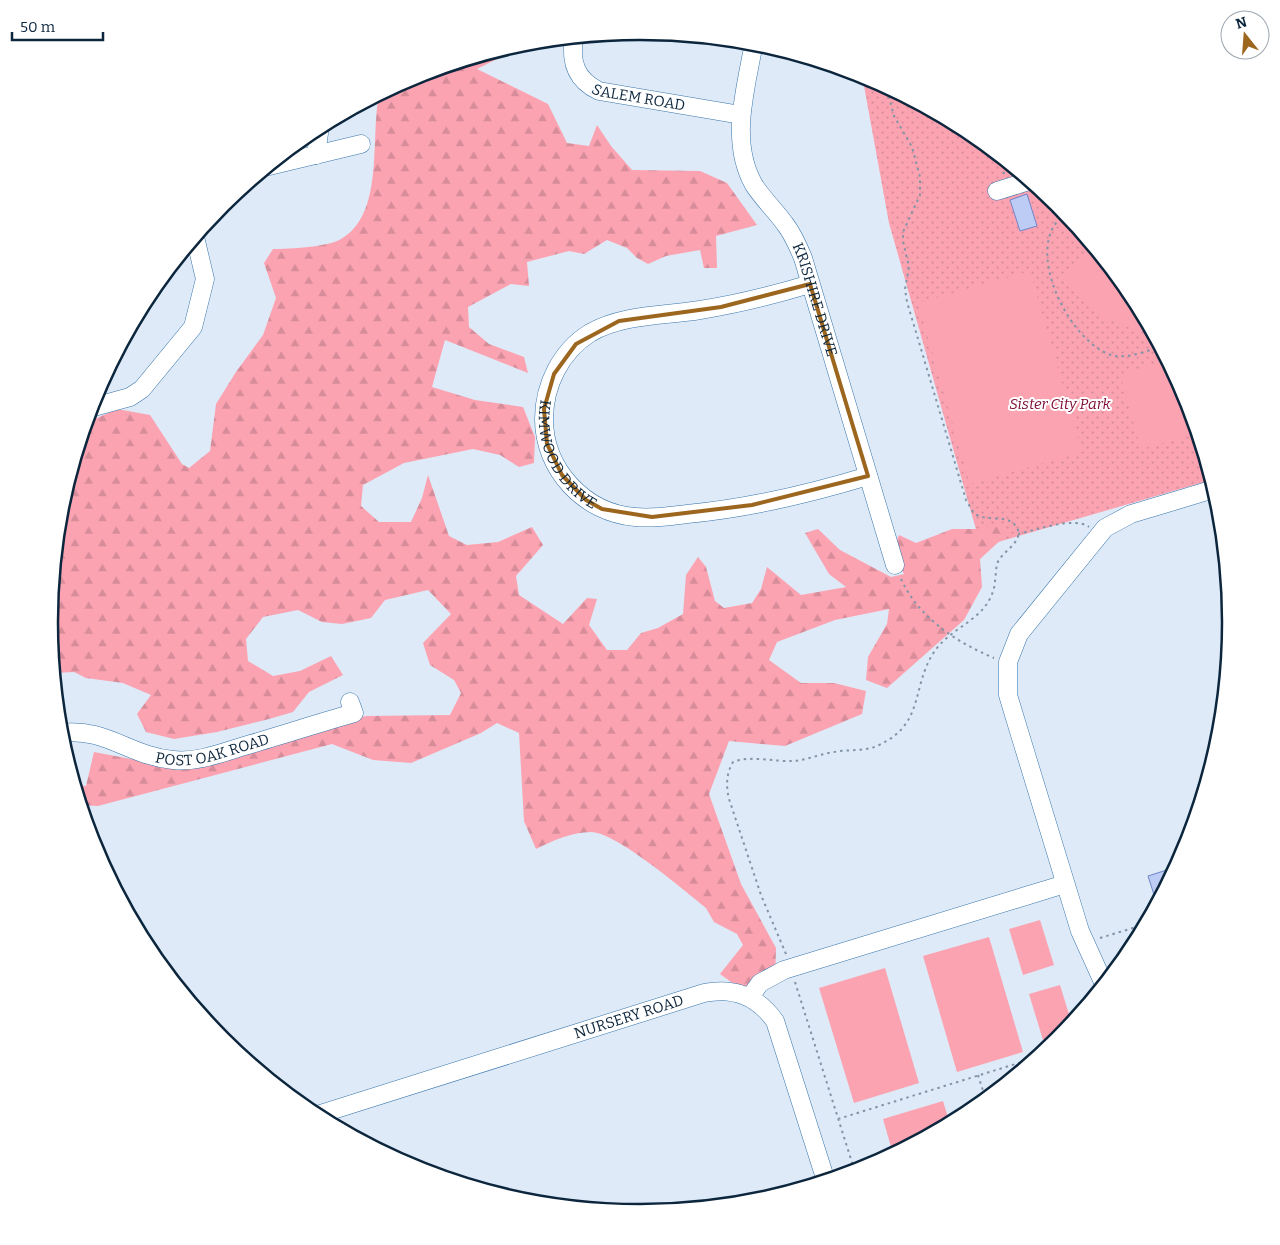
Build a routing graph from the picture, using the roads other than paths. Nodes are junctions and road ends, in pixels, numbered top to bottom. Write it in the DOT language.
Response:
graph roads {
  1 [pos="573,44"];
  2 [pos="752,51"];
  3 [pos="741,116"];
  4 [pos="319,136"];
  5 [pos="361,144"];
  6 [pos="316,155"];
  7 [pos="281,163"];
  8 [pos="1022,183"];
  9 [pos="997,191"];
  10 [pos="197,245"];
  11 [pos="810,284"];
  12 [pos="100,405"];
  13 [pos="868,476"];
  14 [pos="1207,491"];
  15 [pos="895,565"];
  16 [pos="350,702"];
  17 [pos="68,733"];
  18 [pos="1065,884"];
  19 [pos="1101,978"];
  20 [pos="750,997"];
  21 [pos="325,1113"];
  22 [pos="824,1175"];
  1 -- 3 [label="street, SALEM ROAD"];
  2 -- 3 [label="street, KRISHIRE DRIVE"];
  3 -- 11 [label="street, KRISHIRE DRIVE"];
  4 -- 6 [label="street"];
  5 -- 6 [label="street"];
  6 -- 7 [label="street"];
  8 -- 9 [label="street"];
  10 -- 12 [label="street"];
  11 -- 13 [label="street, KRISHIRE DRIVE"];
  11 -- 13 [label="street, KIMWOOD DRIVE"];
  13 -- 15 [label="street, KRISHIRE DRIVE"];
  14 -- 18 [label="street"];
  16 -- 17 [label="street, POST OAK ROAD"];
  18 -- 19 [label="street"];
  18 -- 20 [label="street"];
  20 -- 21 [label="street, NURSERY ROAD"];
  20 -- 22 [label="street, NURSERY ROAD"];
}
